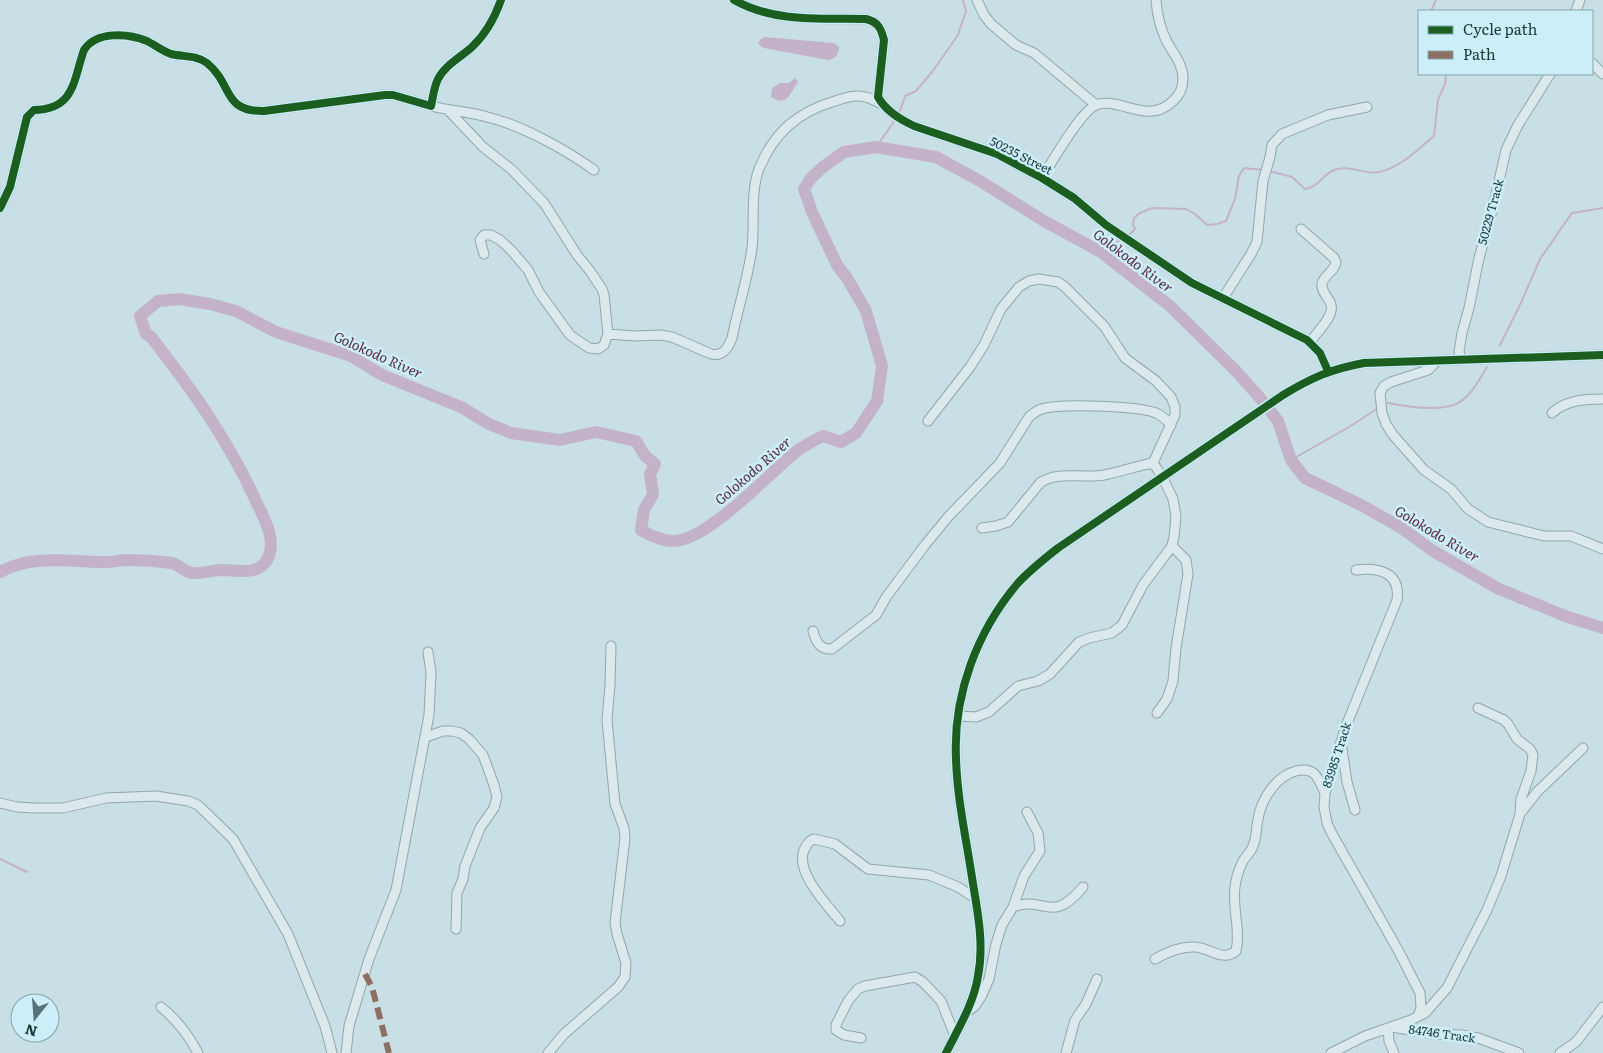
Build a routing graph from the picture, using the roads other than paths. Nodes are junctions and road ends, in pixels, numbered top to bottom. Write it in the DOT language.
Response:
graph roads {
  1 [pos="501,0"];
  2 [pos="734,0"];
  3 [pos="977,0"];
  4 [pos="1156,0"];
  5 [pos="1593,64"];
  6 [pos="1603,74"];
  7 [pos="1549,75"];
  8 [pos="882,104"];
  9 [pos="1096,105"];
  10 [pos="431,106"];
  11 [pos="1367,107"];
  12 [pos="448,110"];
  13 [pos="594,170"];
  14 [pos="1042,178"];
  15 [pos="0,208"];
  16 [pos="1302,229"];
  17 [pos="484,254"];
  18 [pos="1223,298"];
  19 [pos="608,334"];
  20 [pos="1310,342"];
  21 [pos="1603,354"];
  22 [pos="1461,360"];
  23 [pos="1437,361"];
  24 [pos="1328,371"];
  25 [pos="1603,398"];
  26 [pos="1552,413"];
  27 [pos="928,421"];
  28 [pos="1171,425"];
  29 [pos="1153,463"];
  30 [pos="1162,476"];
  31 [pos="982,528"];
  32 [pos="1172,546"];
  33 [pos="1603,549"];
  34 [pos="1356,570"];
  35 [pos="813,631"];
  36 [pos="611,646"];
  37 [pos="428,652"];
  38 [pos="1478,708"];
  39 [pos="1157,713"];
  40 [pos="958,716"];
  41 [pos="426,737"];
  42 [pos="1341,741"];
  43 [pos="1583,748"];
  44 [pos="1325,793"];
  45 [pos="0,802"];
  46 [pos="1355,810"];
  47 [pos="1027,812"];
  48 [pos="1520,814"];
  49 [pos="1083,887"];
  50 [pos="975,898"];
  51 [pos="1012,907"];
  52 [pos="840,921"];
  53 [pos="456,929"];
  54 [pos="1155,960"];
  55 [pos="1097,978"];
  56 [pos="161,1007"];
  57 [pos="1603,1007"];
  58 [pos="965,1014"];
  59 [pos="1418,1016"];
  60 [pos="1390,1027"];
  61 [pos="955,1036"];
  62 [pos="861,1038"];
  63 [pos="198,1053"];
  64 [pos="332,1053"];
  65 [pos="346,1053"];
  66 [pos="548,1053"];
  67 [pos="946,1053"];
  68 [pos="1066,1053"];
  69 [pos="1331,1053"];
  70 [pos="1394,1053"];
  71 [pos="1519,1053"];
  72 [pos="1560,1053"];
  1 -- 10 [label="street"];
  2 -- 8 [label="street"];
  3 -- 9 [label="street"];
  4 -- 9 [label="street"];
  5 -- 6 [label="street"];
  7 -- 22 [label="street, 50229 Track"];
  8 -- 14 [label="street, 50235 Street"];
  8 -- 19 [label="street"];
  9 -- 14 [label="street"];
  10 -- 12 [label="street"];
  10 -- 15 [label="street"];
  11 -- 18 [label="street"];
  12 -- 13 [label="street"];
  12 -- 19 [label="street"];
  14 -- 18 [label="street, 50235 Street"];
  16 -- 20 [label="street"];
  17 -- 19 [label="street"];
  18 -- 20 [label="street, 50235 Street"];
  20 -- 24 [label="street, 50235 Street"];
  21 -- 22 [label="street"];
  22 -- 23 [label="street"];
  23 -- 24 [label="street"];
  23 -- 33 [label="street"];
  24 -- 30 [label="street"];
  25 -- 26 [label="street"];
  27 -- 28 [label="street"];
  28 -- 29 [label="street"];
  28 -- 35 [label="street"];
  29 -- 30 [label="street"];
  29 -- 31 [label="street"];
  30 -- 32 [label="street"];
  30 -- 40 [label="street"];
  32 -- 39 [label="street"];
  32 -- 40 [label="street"];
  34 -- 42 [label="street, 83985 Track"];
  36 -- 66 [label="street"];
  37 -- 41 [label="street"];
  38 -- 48 [label="street"];
  40 -- 50 [label="street"];
  41 -- 53 [label="street"];
  41 -- 65 [label="street"];
  42 -- 44 [label="street, 83985 Track"];
  42 -- 46 [label="street"];
  43 -- 48 [label="street"];
  44 -- 54 [label="street"];
  44 -- 59 [label="street, 83985 Track"];
  45 -- 64 [label="street"];
  47 -- 51 [label="street"];
  48 -- 59 [label="street"];
  49 -- 51 [label="street"];
  50 -- 52 [label="street"];
  50 -- 58 [label="street"];
  51 -- 58 [label="street"];
  55 -- 68 [label="street"];
  56 -- 63 [label="street"];
  57 -- 72 [label="street"];
  58 -- 61 [label="street"];
  59 -- 60 [label="street"];
  60 -- 69 [label="street"];
  60 -- 70 [label="street"];
  60 -- 71 [label="street, 84746 Track"];
  61 -- 62 [label="street"];
  61 -- 67 [label="street"];
}
